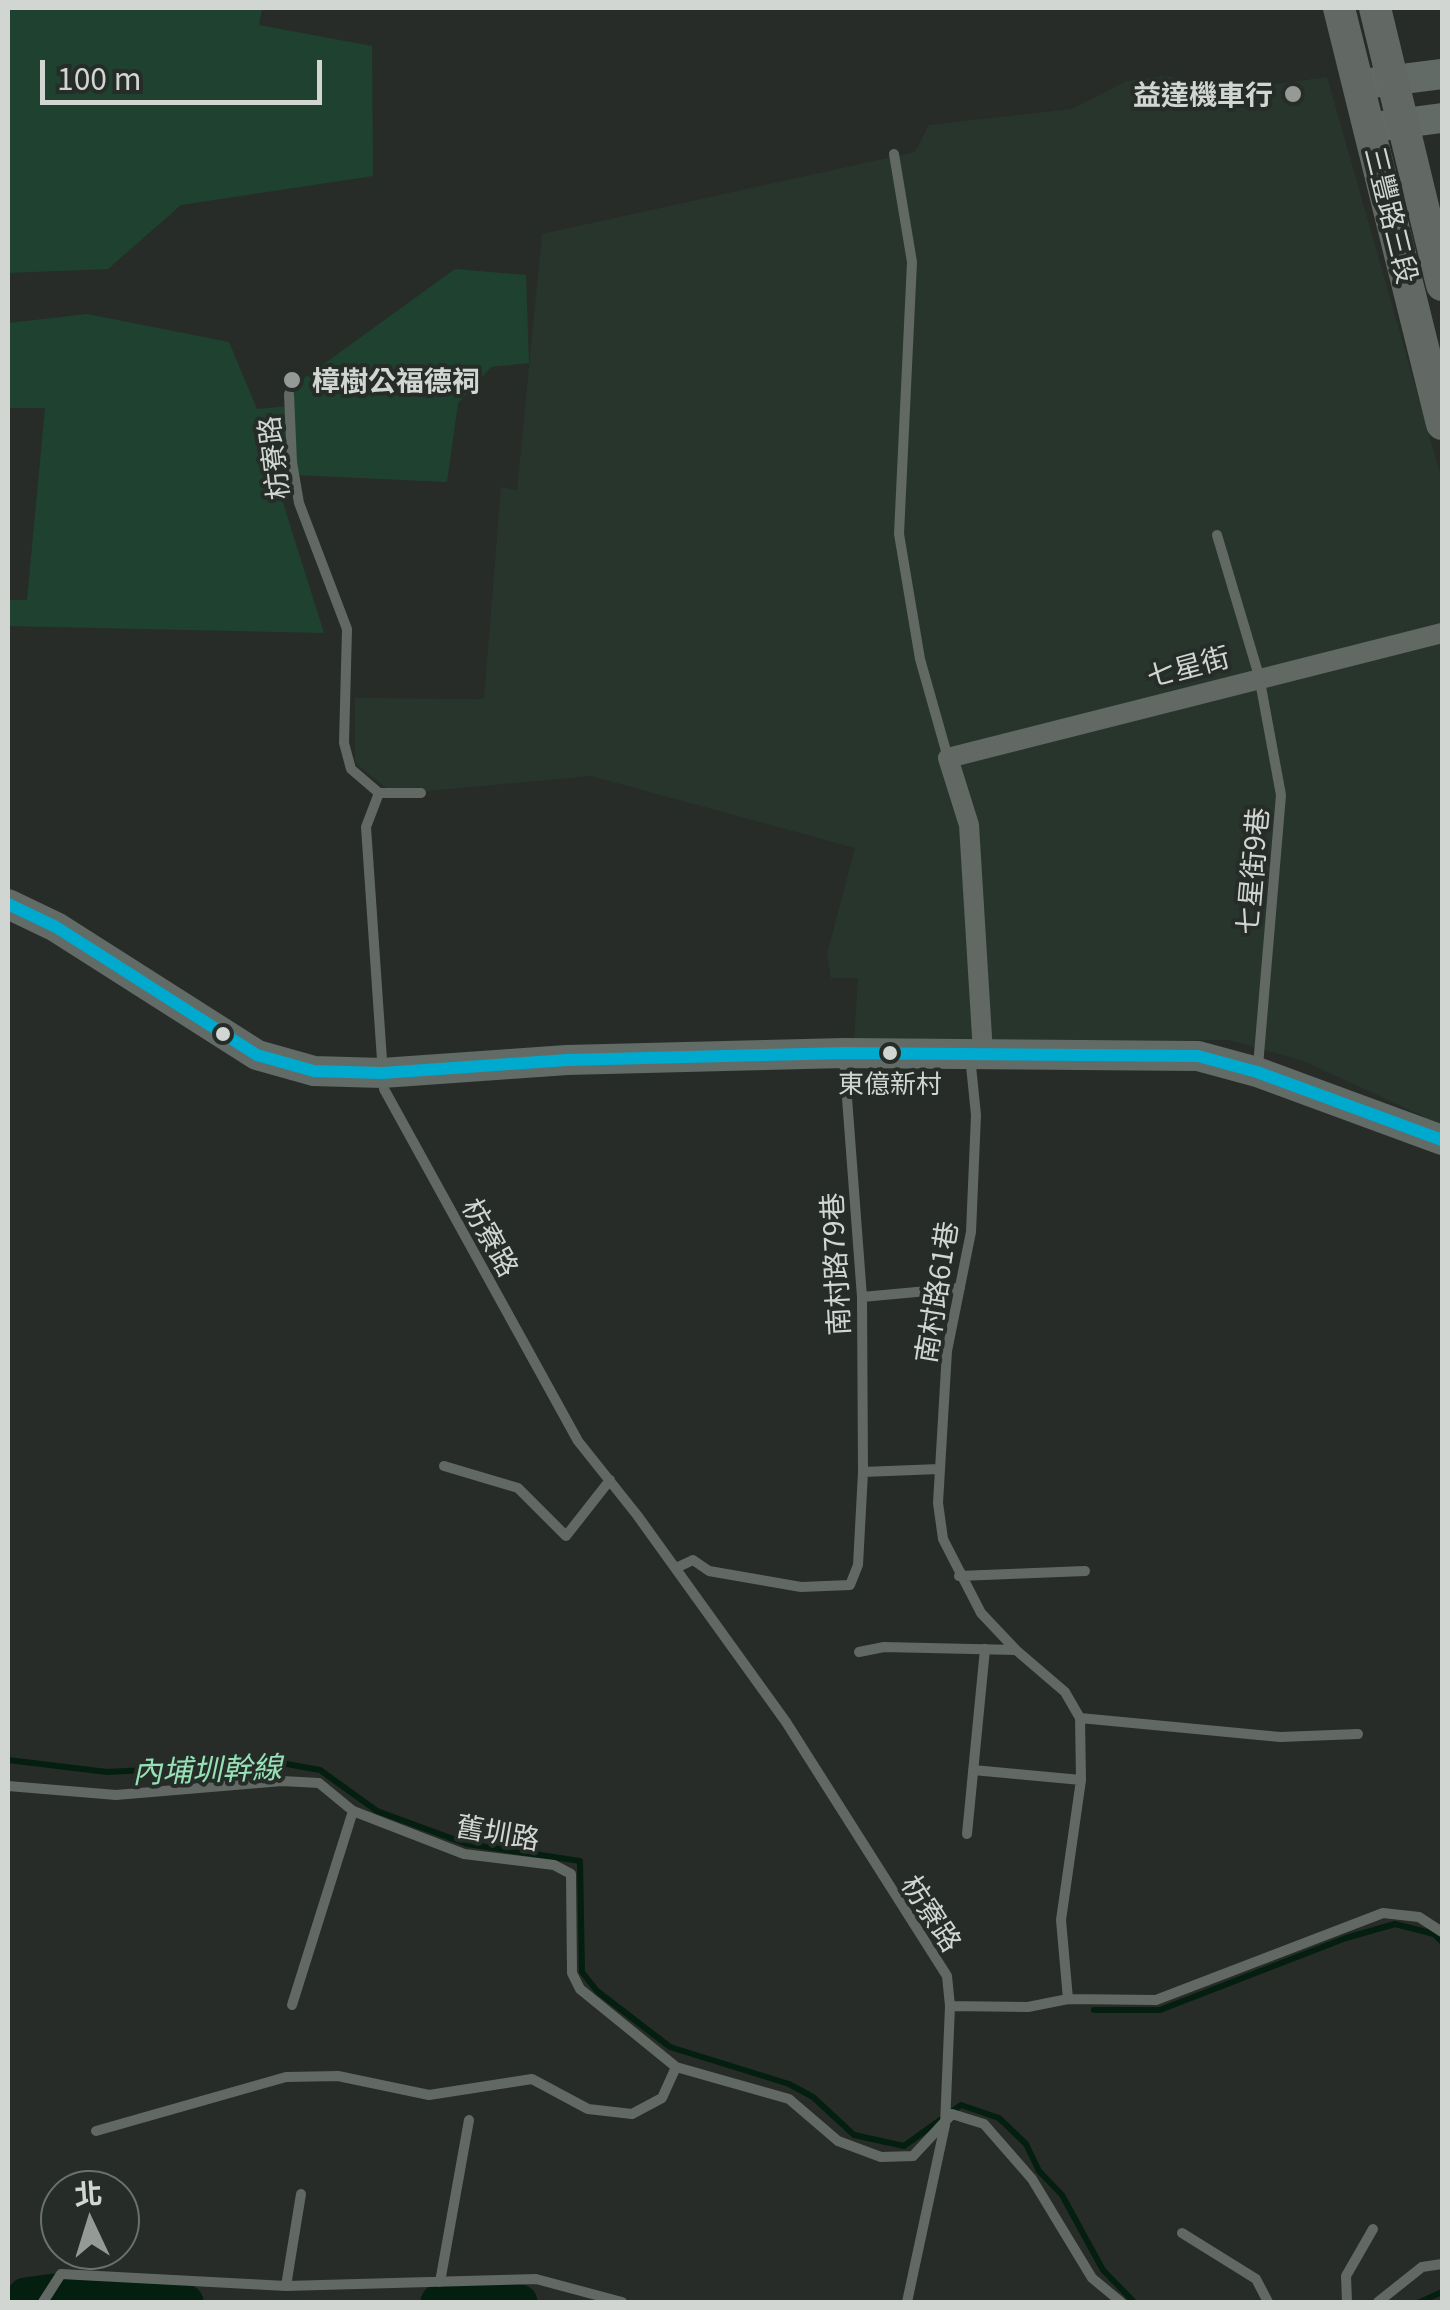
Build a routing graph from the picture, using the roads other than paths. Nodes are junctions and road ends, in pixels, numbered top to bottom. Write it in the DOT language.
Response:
graph roads {
  1 [pos="1339,8"];
  2 [pos="1375,8"];
  3 [pos="1442,74"];
  4 [pos="1393,80"];
  5 [pos="1359,84"];
  6 [pos="1442,118"];
  7 [pos="1386,125"];
  8 [pos="894,154"];
  9 [pos="1442,286"];
  10 [pos="289,394"];
  11 [pos="1442,424"];
  12 [pos="1217,535"];
  13 [pos="1442,633"];
  14 [pos="1259,676"];
  15 [pos="948,758"];
  16 [pos="421,792"];
  17 [pos="379,793"];
  18 [pos="8,904"];
  19 [pos="977,1053"];
  20 [pos="844,1054"];
  21 [pos="382,1072"];
  22 [pos="1257,1072"];
  23 [pos="1442,1140"];
  24 [pos="960,1288"];
  25 [pos="862,1297"];
  26 [pos="444,1466"];
  27 [pos="939,1469"];
  28 [pos="863,1472"];
  29 [pos="610,1480"];
  30 [pos="676,1568"];
  31 [pos="1085,1570"];
  32 [pos="959,1576"];
  33 [pos="985,1649"];
  34 [pos="1016,1650"];
  35 [pos="859,1652"];
  36 [pos="1080,1718"];
  37 [pos="1358,1734"];
  38 [pos="973,1770"];
  39 [pos="1081,1780"];
  40 [pos="8,1786"];
  41 [pos="352,1811"];
  42 [pos="967,1834"];
  43 [pos="1442,1932"];
  44 [pos="1068,1999"];
  45 [pos="292,2005"];
  46 [pos="950,2006"];
  47 [pos="676,2066"];
  48 [pos="469,2120"];
  49 [pos="945,2124"];
  50 [pos="96,2131"];
  51 [pos="301,2194"];
  52 [pos="1373,2229"];
  53 [pos="1182,2233"];
  54 [pos="1442,2264"];
  55 [pos="440,2282"];
  56 [pos="286,2286"];
  57 [pos="43,2302"];
  58 [pos="622,2302"];
  59 [pos="908,2302"];
  60 [pos="1121,2302"];
  61 [pos="1268,2302"];
  62 [pos="1347,2302"];
  63 [pos="1378,2302"];
  1 -- 5 [label="main road, 三豐路三段"];
  2 -- 4 [label="main road, 三豐路三段"];
  3 -- 4 [label="street"];
  4 -- 5 [label="street"];
  4 -- 7 [label="main road, 三豐路三段"];
  5 -- 7 [label="main road, 三豐路三段"];
  6 -- 7 [label="street"];
  7 -- 9 [label="main road, 三豐路三段"];
  7 -- 11 [label="main road, 三豐路三段"];
  8 -- 15 [label="lane"];
  10 -- 17 [label="lane, 枋寮路"];
  12 -- 14 [label="lane, 七星街9巷"];
  13 -- 14 [label="street, 七星街"];
  14 -- 15 [label="street, 七星街"];
  14 -- 22 [label="lane, 七星街9巷"];
  15 -- 19 [label="street"];
  16 -- 17 [label="lane"];
  17 -- 21 [label="lane, 枋寮路"];
  18 -- 21 [label="street"];
  19 -- 20 [label="street"];
  19 -- 22 [label="street"];
  19 -- 24 [label="lane, 南村路61巷"];
  20 -- 21 [label="street"];
  20 -- 25 [label="lane, 南村路79巷"];
  21 -- 29 [label="lane, 枋寮路"];
  22 -- 23 [label="street"];
  24 -- 25 [label="lane"];
  24 -- 27 [label="lane, 南村路61巷"];
  25 -- 28 [label="lane, 南村路79巷"];
  26 -- 29 [label="lane"];
  27 -- 28 [label="lane"];
  27 -- 32 [label="lane, 南村路61巷"];
  28 -- 30 [label="lane, 南村路79巷"];
  29 -- 30 [label="lane, 枋寮路"];
  30 -- 46 [label="lane, 枋寮路"];
  31 -- 32 [label="lane"];
  32 -- 34 [label="lane"];
  33 -- 34 [label="lane"];
  33 -- 35 [label="lane"];
  33 -- 38 [label="lane"];
  34 -- 36 [label="lane"];
  36 -- 37 [label="lane"];
  36 -- 39 [label="lane"];
  38 -- 39 [label="lane"];
  38 -- 42 [label="lane"];
  39 -- 44 [label="lane"];
  40 -- 41 [label="lane, 舊圳路"];
  41 -- 45 [label="lane"];
  41 -- 47 [label="lane, 舊圳路"];
  43 -- 44 [label="lane"];
  44 -- 46 [label="lane"];
  46 -- 49 [label="lane"];
  47 -- 49 [label="lane, 舊圳路"];
  47 -- 50 [label="lane"];
  48 -- 55 [label="lane"];
  49 -- 59 [label="lane"];
  49 -- 60 [label="lane"];
  51 -- 56 [label="lane"];
  52 -- 62 [label="lane"];
  53 -- 61 [label="lane"];
  54 -- 63 [label="lane"];
  55 -- 56 [label="lane"];
  55 -- 58 [label="lane"];
  56 -- 57 [label="lane"];
}
